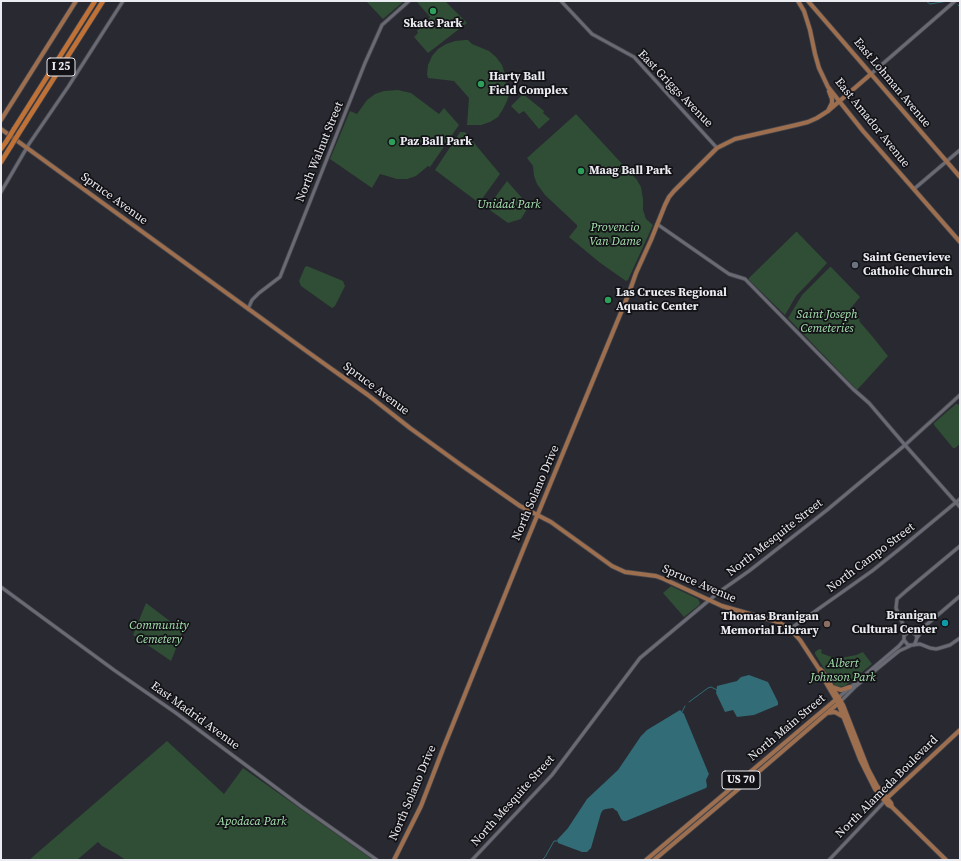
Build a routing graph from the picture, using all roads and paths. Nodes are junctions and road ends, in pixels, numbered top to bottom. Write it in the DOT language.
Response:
graph roads {
  1 [pos="76,1"];
  2 [pos="94,1"];
  3 [pos="103,1"];
  4 [pos="123,1"];
  5 [pos="409,1"];
  6 [pos="562,1"];
  7 [pos="798,1"];
  8 [pos="808,1"];
  9 [pos="955,1"];
  10 [pos="871,74"];
  11 [pos="828,86"];
  12 [pos="839,102"];
  13 [pos="828,111"];
  14 [pos="1,120"];
  15 [pos="1,129"];
  16 [pos="27,148"];
  17 [pos="717,148"];
  18 [pos="1,149"];
  19 [pos="960,150"];
  20 [pos="1,162"];
  21 [pos="946,162"];
  22 [pos="960,177"];
  23 [pos="914,189"];
  24 [pos="1,192"];
  25 [pos="657,224"];
  26 [pos="960,242"];
  27 [pos="248,309"];
  28 [pos="960,395"];
  29 [pos="905,445"];
  30 [pos="960,499"];
  31 [pos="956,502"];
  32 [pos="960,507"];
  33 [pos="538,516"];
  34 [pos="960,546"];
  35 [pos="1,587"];
  36 [pos="901,596"];
  37 [pos="960,596"];
  38 [pos="709,600"];
  39 [pos="925,626"];
  40 [pos="790,629"];
  41 [pos="911,632"];
  42 [pos="904,635"];
  43 [pos="960,638"];
  44 [pos="917,639"];
  45 [pos="904,640"];
  46 [pos="911,646"];
  47 [pos="943,647"];
  48 [pos="819,669"];
  49 [pos="832,687"];
  50 [pos="850,687"];
  51 [pos="838,700"];
  52 [pos="827,713"];
  53 [pos="844,720"];
  54 [pos="960,730"];
  55 [pos="886,800"];
  56 [pos="378,860"];
  57 [pos="394,860"];
  58 [pos="472,860"];
  59 [pos="646,860"];
  60 [pos="654,860"];
  61 [pos="829,860"];
  62 [pos="946,860"];
  1 -- 14 [label="main road"];
  2 -- 18 [label="highway, I 25, bridge"];
  3 -- 20 [label="highway, I 25, bridge"];
  4 -- 16 [label="street"];
  5 -- 27 [label="street, North Walnut Street"];
  6 -- 17 [label="street, East Griggs Avenue"];
  7 -- 11 [label="main road, East Amador Avenue"];
  8 -- 10 [label="main road, East Lohman Avenue"];
  9 -- 10 [label="street"];
  10 -- 12 [label="main road, North Solano Drive"];
  10 -- 21 [label="main road, East Lohman Avenue"];
  11 -- 12 [label="main road, East Amador Avenue"];
  11 -- 13 [label="main road"];
  12 -- 13 [label="main road, North Solano Drive"];
  12 -- 23 [label="main road, East Amador Avenue"];
  13 -- 17 [label="main road, North Solano Drive"];
  15 -- 16 [label="main road, Spruce Avenue"];
  16 -- 24 [label="street"];
  16 -- 27 [label="main road, Spruce Avenue"];
  17 -- 25 [label="main road, North Solano Drive"];
  19 -- 21 [label="street"];
  21 -- 22 [label="main road, East Lohman Avenue"];
  21 -- 23 [label="street"];
  23 -- 26 [label="main road, East Amador Avenue"];
  25 -- 29 [label="street"];
  25 -- 33 [label="main road, North Solano Drive"];
  27 -- 33 [label="main road, Spruce Avenue"];
  28 -- 29 [label="street, North Mesquite Street"];
  29 -- 31 [label="street"];
  29 -- 38 [label="street, North Mesquite Street"];
  30 -- 31 [label="street, North Campo Street"];
  31 -- 32 [label="street"];
  31 -- 40 [label="street, North Campo Street"];
  33 -- 38 [label="main road, Spruce Avenue"];
  33 -- 57 [label="main road, North Solano Drive"];
  34 -- 36 [label="street"];
  35 -- 56 [label="street, East Madrid Avenue"];
  36 -- 41 [label="street"];
  36 -- 42 [label="street"];
  37 -- 39 [label="street"];
  38 -- 40 [label="main road, Spruce Avenue"];
  38 -- 58 [label="street, North Mesquite Street"];
  39 -- 41 [label="street"];
  39 -- 44 [label="street"];
  40 -- 48 [label="main road"];
  41 -- 42 [label="street"];
  41 -- 44 [label="street"];
  42 -- 45 [label="street"];
  43 -- 47 [label="street"];
  44 -- 46 [label="street"];
  44 -- 47 [label="street"];
  45 -- 46 [label="street"];
  45 -- 50 [label="street, North Main Street"];
  46 -- 47 [label="street"];
  46 -- 51 [label="street, North Main Street"];
  48 -- 49 [label="main road"];
  48 -- 51 [label="main road"];
  49 -- 50 [label="main road"];
  49 -- 51 [label="main road"];
  50 -- 51 [label="street, North Main Street"];
  51 -- 52 [label="main road, North Main Street"];
  51 -- 53 [label="main road"];
  51 -- 55 [label="main road"];
  51 -- 59 [label="main road, North Main Street / US 70"];
  52 -- 53 [label="main road"];
  52 -- 60 [label="main road, North Main Street / US 70"];
  53 -- 55 [label="main road"];
  54 -- 55 [label="main road, North Alameda Boulevard"];
  55 -- 61 [label="street, North Alameda Boulevard"];
  55 -- 62 [label="main road"];
}
